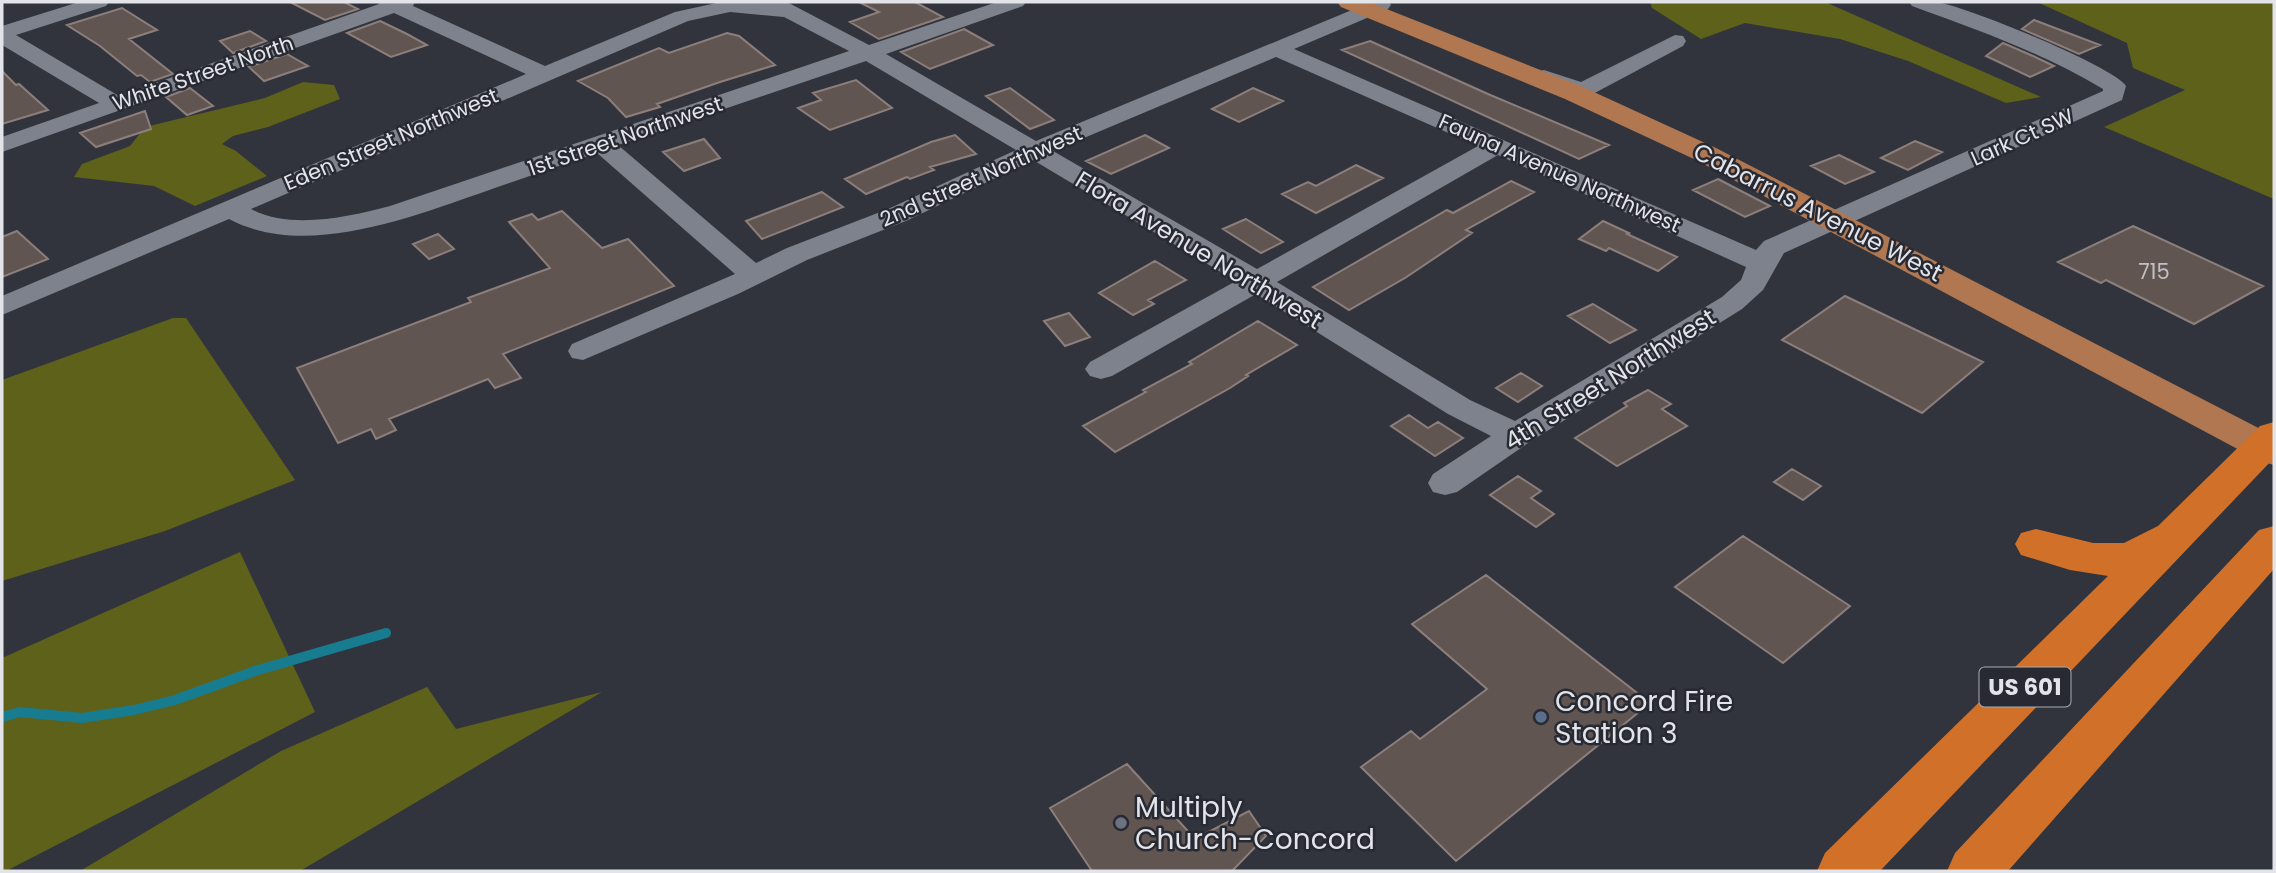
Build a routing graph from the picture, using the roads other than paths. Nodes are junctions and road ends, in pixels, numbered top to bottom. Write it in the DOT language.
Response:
graph roads {
  1 [pos="99,2"];
  2 [pos="1016,2"];
  3 [pos="1919,2"];
  4 [pos="1966,2"];
  5 [pos="396,3"];
  6 [pos="773,5"];
  7 [pos="1368,5"];
  8 [pos="2,34"];
  9 [pos="1675,41"];
  10 [pos="2032,44"];
  11 [pos="1276,49"];
  12 [pos="867,52"];
  13 [pos="1511,67"];
  14 [pos="543,74"];
  15 [pos="1587,89"];
  16 [pos="117,104"];
  17 [pos="602,144"];
  18 [pos="2,145"];
  19 [pos="1498,145"];
  20 [pos="1035,150"];
  21 [pos="228,208"];
  22 [pos="1845,216"];
  23 [pos="1762,264"];
  24 [pos="753,275"];
  25 [pos="1256,281"];
  26 [pos="2,306"];
  27 [pos="583,351"];
  28 [pos="1101,369"];
  29 [pos="1516,435"];
  30 [pos="2272,440"];
  31 [pos="1445,483"];
  32 [pos="2178,533"];
  33 [pos="2274,541"];
  34 [pos="2085,628"];
  35 [pos="1844,871"];
  36 [pos="1974,871"];
  1 -- 8 [label="street"];
  2 -- 12 [label="street, 1st Street Northwest"];
  3 -- 10 [label="street, Lark Ct SW"];
  4 -- 10 [label="street, Lark Ct SW"];
  5 -- 14 [label="street"];
  5 -- 16 [label="street, White Street North"];
  6 -- 12 [label="street, Flora Avenue Northwest"];
  6 -- 14 [label="street, Eden Street Northwest"];
  7 -- 11 [label="street, 2nd Street Northwest"];
  7 -- 13 [label="main road, Cabarrus Avenue West"];
  7 -- 15 [label="main road, Cabarrus Avenue West"];
  8 -- 16 [label="street"];
  9 -- 15 [label="street"];
  10 -- 22 [label="street, Lark Ct SW"];
  11 -- 19 [label="street, Fauna Avenue Northwest"];
  11 -- 20 [label="street, 2nd Street Northwest"];
  12 -- 17 [label="street, 1st Street Northwest"];
  12 -- 20 [label="street, Flora Avenue Northwest"];
  13 -- 15 [label="street"];
  13 -- 22 [label="main road, Cabarrus Avenue West"];
  14 -- 21 [label="street, Eden Street Northwest"];
  15 -- 22 [label="main road, Cabarrus Avenue West"];
  16 -- 18 [label="street, White Street North"];
  17 -- 21 [label="street, 1st Street Northwest"];
  17 -- 24 [label="street"];
  19 -- 23 [label="street, Fauna Avenue Northwest"];
  19 -- 25 [label="street"];
  20 -- 24 [label="street, 2nd Street Northwest"];
  20 -- 25 [label="street, Flora Avenue Northwest"];
  21 -- 26 [label="street, Eden Street Northwest"];
  22 -- 23 [label="street"];
  22 -- 30 [label="main road, Cabarrus Avenue West"];
  23 -- 29 [label="street, 4th Street Northwest"];
  24 -- 27 [label="street, 2nd Street Northwest"];
  25 -- 28 [label="street"];
  25 -- 29 [label="street, Flora Avenue Northwest"];
  29 -- 31 [label="street, 4th Street Northwest"];
  30 -- 32 [label="highway, US 601"];
  32 -- 34 [label="highway, US 601"];
  32 -- 34 [label="highway"];
  33 -- 36 [label="highway"];
  34 -- 35 [label="highway, US 601"];
}
